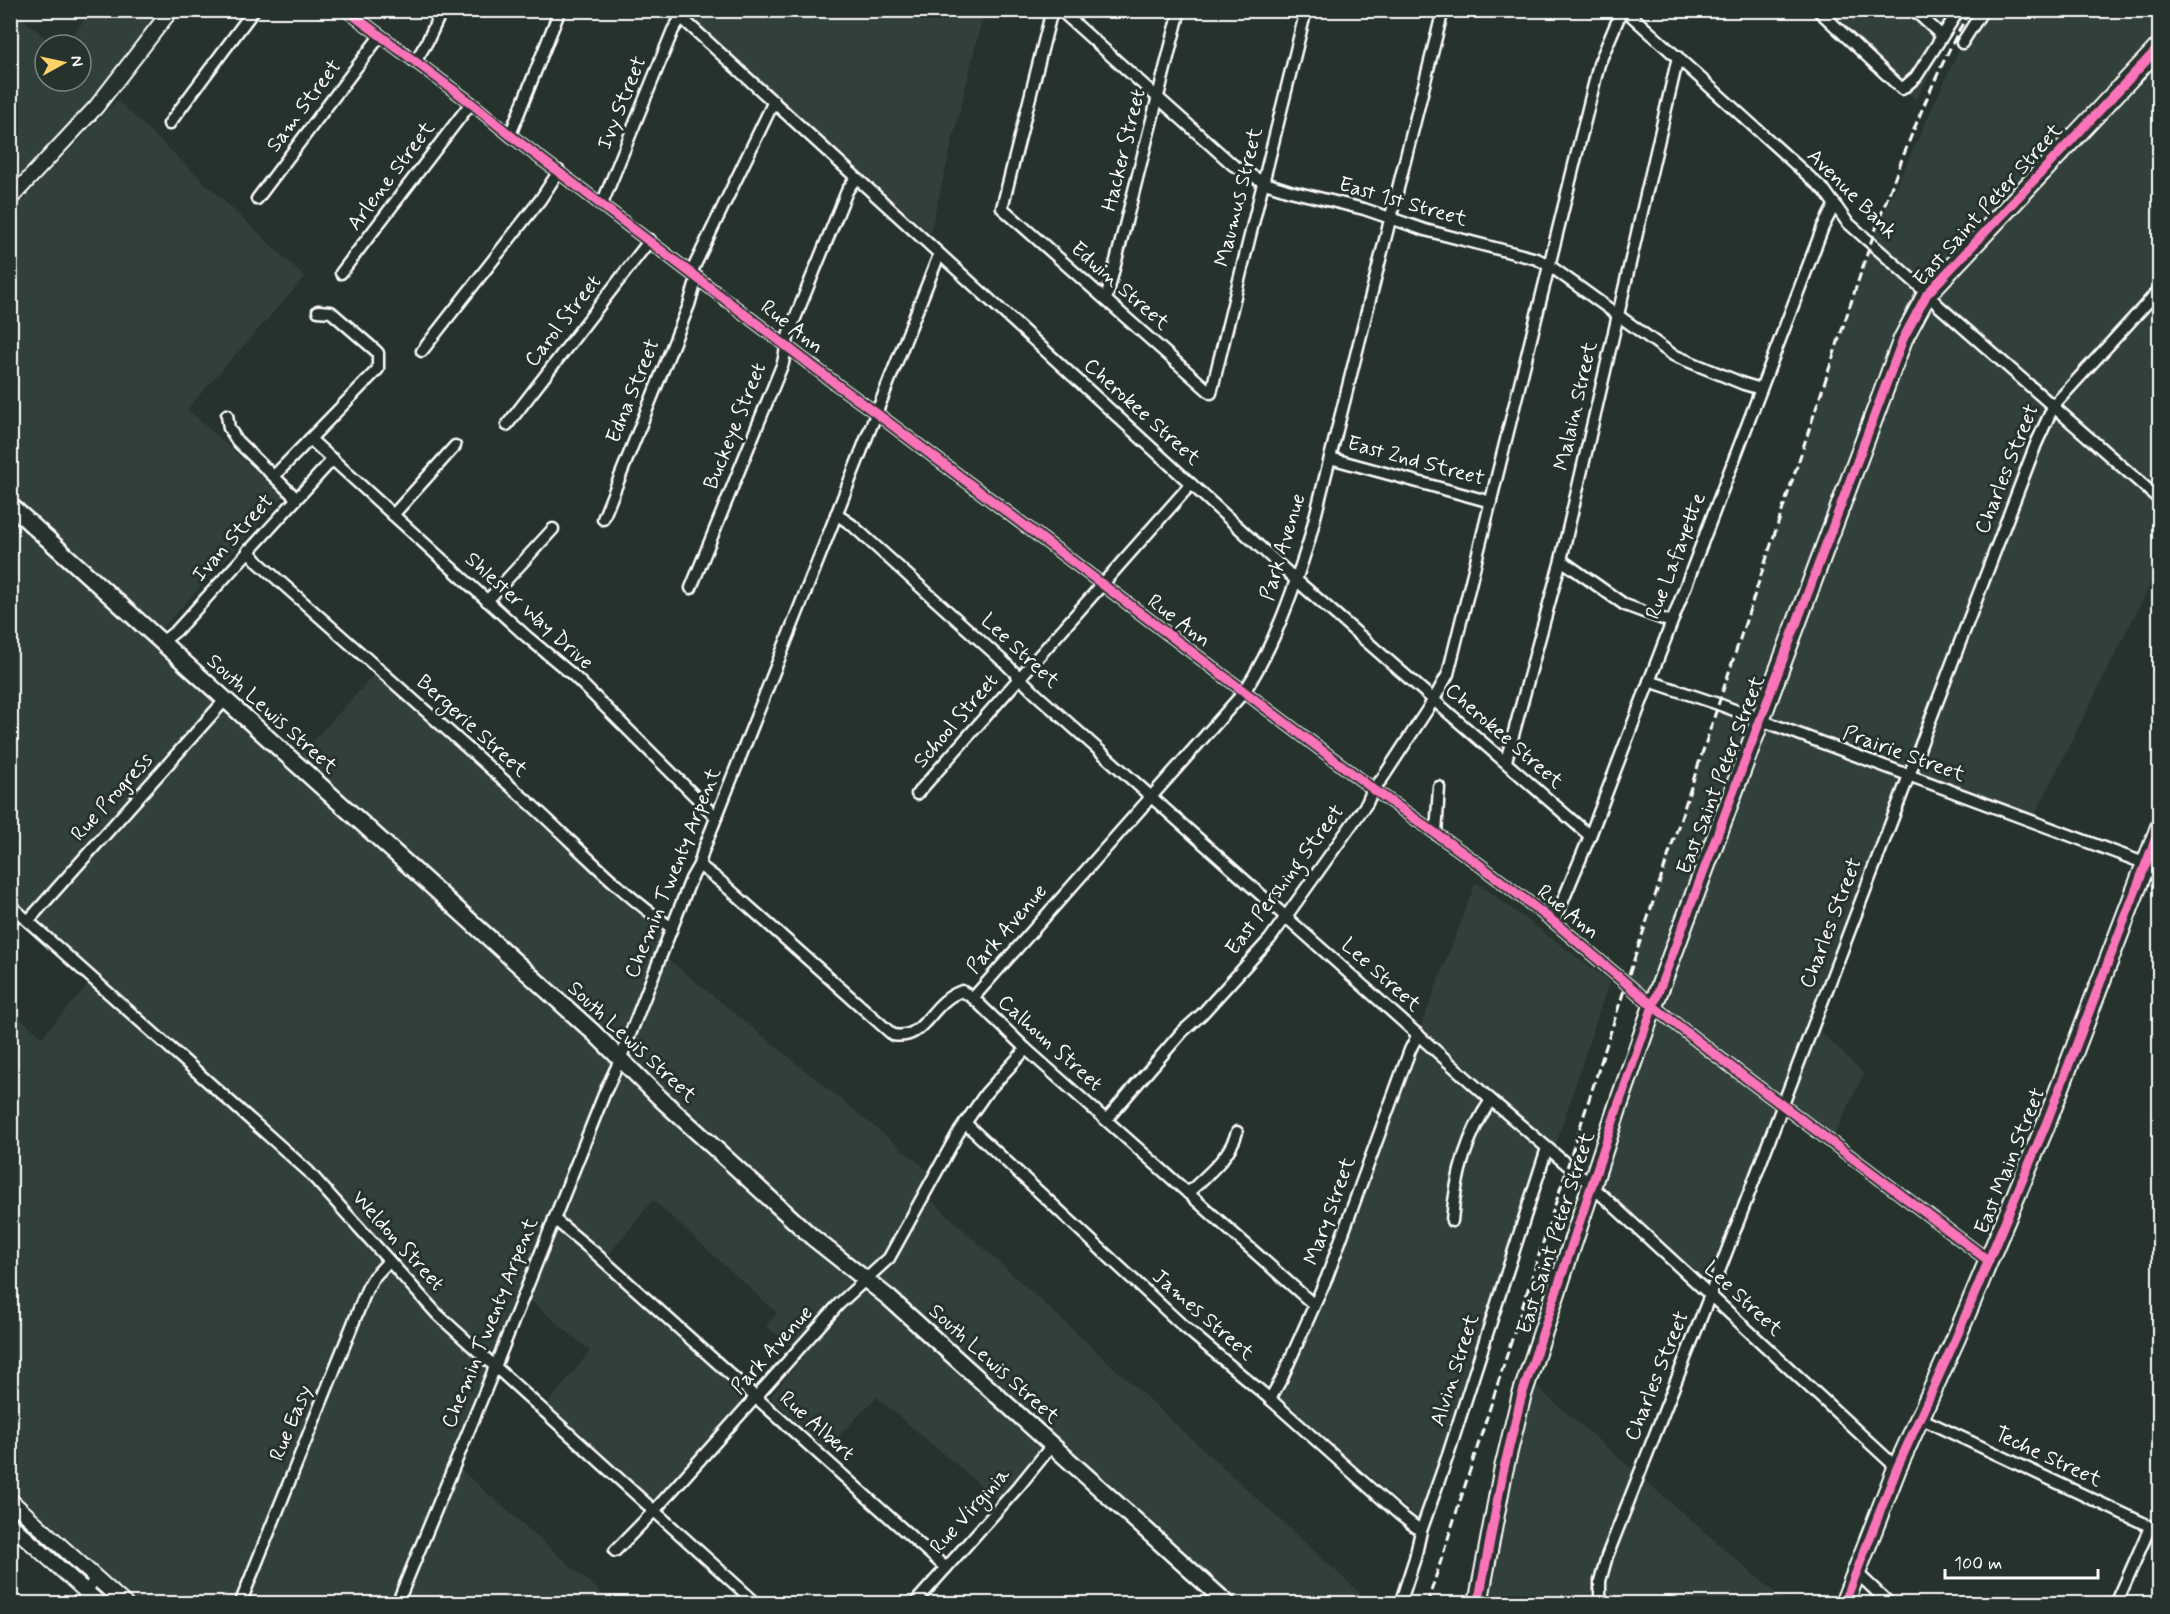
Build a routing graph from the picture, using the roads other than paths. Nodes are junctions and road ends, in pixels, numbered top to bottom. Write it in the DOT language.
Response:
graph roads {
  1 [pos="171,10"];
  2 [pos="254,10"];
  3 [pos="346,10"];
  4 [pos="442,10"];
  5 [pos="560,10"];
  6 [pos="1052,10"];
  7 [pos="1059,10"];
  8 [pos="1180,10"];
  9 [pos="1306,10"];
  10 [pos="1443,10"];
  11 [pos="1624,10"];
  12 [pos="1818,10"];
  13 [pos="1914,10"];
  14 [pos="1959,10"];
  15 [pos="1983,10"];
  16 [pos="677,14"];
  17 [pos="380,36"];
  18 [pos="1942,36"];
  19 [pos="1962,43"];
  20 [pos="2160,46"];
  21 [pos="1678,57"];
  22 [pos="415,62"];
  23 [pos="1157,98"];
  24 [pos="774,101"];
  25 [pos="471,102"];
  26 [pos="170,124"];
  27 [pos="510,135"];
  28 [pos="559,171"];
  29 [pos="855,179"];
  30 [pos="1264,183"];
  31 [pos="10,199"];
  32 [pos="257,199"];
  33 [pos="602,204"];
  34 [pos="1834,204"];
  35 [pos="1390,218"];
  36 [pos="650,240"];
  37 [pos="939,255"];
  38 [pos="1550,266"];
  39 [pos="341,273"];
  40 [pos="694,275"];
  41 [pos="2160,289"];
  42 [pos="1927,294"];
  43 [pos="1106,300"];
  44 [pos="318,311"];
  45 [pos="1617,316"];
  46 [pos="786,346"];
  47 [pos="422,351"];
  48 [pos="1761,389"];
  49 [pos="1211,393"];
  50 [pos="2054,405"];
  51 [pos="876,413"];
  52 [pos="227,416"];
  53 [pos="507,425"];
  54 [pos="310,439"];
  55 [pos="455,446"];
  56 [pos="1330,458"];
  57 [pos="333,459"];
  58 [pos="274,476"];
  59 [pos="1191,484"];
  60 [pos="296,498"];
  61 [pos="2160,500"];
  62 [pos="1491,502"];
  63 [pos="10,505"];
  64 [pos="836,514"];
  65 [pos="393,515"];
  66 [pos="603,519"];
  67 [pos="553,529"];
  68 [pos="248,550"];
  69 [pos="1561,560"];
  70 [pos="1296,580"];
  71 [pos="1102,584"];
  72 [pos="690,588"];
  73 [pos="487,601"];
  74 [pos="1671,622"];
  75 [pos="162,642"];
  76 [pos="1020,678"];
  77 [pos="1649,681"];
  78 [pos="1244,692"];
  79 [pos="225,699"];
  80 [pos="1433,701"];
  81 [pos="1761,722"];
  82 [pos="1506,761"];
  83 [pos="1908,777"];
  84 [pos="1439,787"];
  85 [pos="1373,789"];
  86 [pos="917,794"];
  87 [pos="1151,796"];
  88 [pos="716,817"];
  89 [pos="2160,827"];
  90 [pos="1436,834"];
  91 [pos="1590,836"];
  92 [pos="699,865"];
  93 [pos="2152,867"];
  94 [pos="10,905"];
  95 [pos="1287,916"];
  96 [pos="28,921"];
  97 [pos="1554,922"];
  98 [pos="672,928"];
  99 [pos="973,998"];
  100 [pos="1653,1006"];
  101 [pos="1418,1034"];
  102 [pos="1026,1049"];
  103 [pos="620,1060"];
  104 [pos="1491,1100"];
  105 [pos="1782,1105"];
  106 [pos="1106,1120"];
  107 [pos="965,1123"];
  108 [pos="1238,1132"];
  109 [pos="1547,1148"];
  110 [pos="1591,1185"];
  111 [pos="1188,1193"];
  112 [pos="554,1219"];
  113 [pos="1452,1221"];
  114 [pos="1989,1261"];
  115 [pos="388,1262"];
  116 [pos="865,1280"];
  117 [pos="1710,1295"];
  118 [pos="1314,1305"];
  119 [pos="495,1367"];
  120 [pos="756,1398"];
  121 [pos="1270,1399"];
  122 [pos="1920,1418"];
  123 [pos="1053,1444"];
  124 [pos="1897,1468"];
  125 [pos="10,1500"];
  126 [pos="654,1511"];
  127 [pos="10,1524"];
  128 [pos="2155,1529"];
  129 [pos="1422,1531"];
  130 [pos="615,1551"];
  131 [pos="946,1568"];
  132 [pos="1856,1572"];
  133 [pos="95,1577"];
  134 [pos="84,1598"];
  135 [pos="1225,1603"];
  136 [pos="100,1604"];
  137 [pos="125,1604"];
  138 [pos="240,1604"];
  139 [pos="397,1604"];
  140 [pos="758,1604"];
  141 [pos="914,1604"];
  142 [pos="1400,1604"];
  143 [pos="1478,1604"];
  144 [pos="1600,1604"];
  145 [pos="1844,1604"];
  146 [pos="1890,1604"];
  147 [pos="2116,1604"];
  1 -- 31 [label="street"];
  2 -- 26 [label="street"];
  3 -- 17 [label="street, Rue Ann"];
  4 -- 22 [label="street"];
  5 -- 27 [label="street"];
  6 -- 43 [label="street, Edwin Street"];
  7 -- 23 [label="street, East 1st Street"];
  8 -- 23 [label="street, Hacker Street"];
  9 -- 30 [label="street, Maumus Street"];
  10 -- 35 [label="street, Park Avenue"];
  11 -- 21 [label="street, Avenue Bank"];
  11 -- 38 [label="street, East Pershing Street"];
  12 -- 18 [label="street"];
  13 -- 18 [label="street"];
  14 -- 18 [label="street"];
  15 -- 19 [label="street"];
  16 -- 24 [label="street, Cherokee Street"];
  16 -- 33 [label="street, Ivy Street"];
  17 -- 22 [label="street, Rue Ann"];
  17 -- 32 [label="street, Sam Street"];
  20 -- 42 [label="main road, East Saint Peter Street"];
  21 -- 34 [label="street, Avenue Bank"];
  21 -- 45 [label="street, Malain Street"];
  22 -- 25 [label="street, Rue Ann"];
  23 -- 30 [label="street, East 1st Street"];
  23 -- 43 [label="street, Hacker Street"];
  24 -- 29 [label="street, Cherokee Street"];
  24 -- 40 [label="street, Edna Street"];
  25 -- 27 [label="street, Rue Ann"];
  25 -- 39 [label="street, Arlene Street"];
  27 -- 28 [label="street, Rue Ann"];
  28 -- 33 [label="street, Rue Ann"];
  28 -- 47 [label="street"];
  29 -- 37 [label="street, Cherokee Street"];
  29 -- 46 [label="street, Buckeye Street"];
  30 -- 35 [label="street, East 1st Street"];
  30 -- 49 [label="street, Maumus Street"];
  33 -- 36 [label="street, Rue Ann"];
  34 -- 42 [label="street, Avenue Bank"];
  34 -- 48 [label="street, Rue Lafayette"];
  35 -- 38 [label="street, East 1st Street"];
  35 -- 56 [label="street, Park Avenue"];
  36 -- 40 [label="street, Rue Ann"];
  36 -- 53 [label="street, Carol Street"];
  37 -- 51 [label="street, Chemin Twenty Arpent"];
  37 -- 59 [label="street, Cherokee Street"];
  38 -- 45 [label="street, East 1st Street"];
  38 -- 62 [label="street, East Pershing Street"];
  40 -- 46 [label="street, Rue Ann"];
  40 -- 66 [label="street, Edna Street"];
  41 -- 50 [label="street, Charles Street"];
  42 -- 50 [label="street, Avenue Bank"];
  42 -- 81 [label="main road, East Saint Peter Street"];
  43 -- 49 [label="street, Edwin Street"];
  44 -- 54 [label="street"];
  45 -- 48 [label="street, East 1st Street"];
  45 -- 69 [label="street, Malain Street"];
  46 -- 51 [label="street, Rue Ann"];
  46 -- 72 [label="street, Buckeye Street"];
  48 -- 74 [label="street, Rue Lafayette"];
  50 -- 61 [label="street, Avenue Bank"];
  50 -- 83 [label="street, Charles Street"];
  51 -- 64 [label="street, Chemin Twenty Arpent"];
  51 -- 71 [label="street, Rue Ann"];
  52 -- 58 [label="street"];
  54 -- 57 [label="street, Shlester Way Drive"];
  54 -- 58 [label="street"];
  55 -- 65 [label="street"];
  56 -- 62 [label="street, East 2nd Street"];
  56 -- 70 [label="street, Park Avenue"];
  57 -- 60 [label="street, Ivan Street"];
  57 -- 65 [label="street, Shlester Way Drive"];
  58 -- 60 [label="street"];
  59 -- 70 [label="street, Cherokee Street"];
  59 -- 71 [label="street, School Street"];
  60 -- 68 [label="street, Ivan Street"];
  62 -- 80 [label="street, East Pershing Street"];
  63 -- 75 [label="main road, South Lewis Street"];
  64 -- 76 [label="street, Lee Street"];
  64 -- 88 [label="street, Chemin Twenty Arpent"];
  65 -- 73 [label="street, Shlester Way Drive"];
  67 -- 73 [label="street"];
  68 -- 75 [label="street, Ivan Street"];
  68 -- 98 [label="street, Bergerie Street"];
  69 -- 74 [label="street"];
  69 -- 82 [label="street, Malain Street"];
  70 -- 78 [label="street, Park Avenue"];
  70 -- 80 [label="street, Cherokee Street"];
  71 -- 76 [label="street, School Street"];
  71 -- 78 [label="street, Rue Ann"];
  73 -- 88 [label="street, Shlester Way Drive"];
  74 -- 77 [label="street, Rue Lafayette"];
  75 -- 79 [label="main road, South Lewis Street"];
  76 -- 86 [label="street, School Street"];
  76 -- 87 [label="street, Lee Street"];
  77 -- 81 [label="street, Prairie Street"];
  77 -- 91 [label="street, Rue Lafayette"];
  78 -- 85 [label="street, Rue Ann"];
  78 -- 87 [label="street, Park Avenue"];
  79 -- 96 [label="street, Rue Progress"];
  79 -- 103 [label="main road, South Lewis Street"];
  80 -- 82 [label="street, Cherokee Street"];
  80 -- 85 [label="street, East Pershing Street"];
  81 -- 83 [label="street, Prairie Street"];
  81 -- 100 [label="main road, East Saint Peter Street"];
  82 -- 91 [label="street, Cherokee Street"];
  83 -- 93 [label="street, Prairie Street"];
  83 -- 105 [label="street, Charles Street"];
  84 -- 90 [label="street"];
  85 -- 90 [label="street, Rue Ann"];
  85 -- 95 [label="street, East Pershing Street"];
  87 -- 95 [label="street, Lee Street"];
  87 -- 99 [label="street, Park Avenue"];
  88 -- 92 [label="street, Chemin Twenty Arpent"];
  89 -- 93 [label="main road, East Main Street"];
  90 -- 97 [label="street, Rue Ann"];
  91 -- 97 [label="street, Rue Lafayette"];
  92 -- 98 [label="street, Chemin Twenty Arpent"];
  92 -- 99 [label="street, Calhoun Street"];
  93 -- 114 [label="main road, East Main Street"];
  94 -- 96 [label="street, Weldon Street"];
  95 -- 101 [label="street, Lee Street"];
  95 -- 106 [label="street, East Pershing Street"];
  96 -- 115 [label="street, Weldon Street"];
  97 -- 100 [label="street, Rue Ann"];
  98 -- 103 [label="street, Chemin Twenty Arpent"];
  99 -- 102 [label="street, Calhoun Street"];
  100 -- 105 [label="street, Rue Ann"];
  100 -- 110 [label="main road, East Saint Peter Street"];
  101 -- 104 [label="street, Lee Street"];
  101 -- 118 [label="street, Mary Street"];
  102 -- 106 [label="street, Calhoun Street"];
  102 -- 107 [label="street, Park Avenue"];
  103 -- 112 [label="street, Chemin Twenty Arpent"];
  103 -- 116 [label="main road, South Lewis Street"];
  104 -- 109 [label="street, Lee Street"];
  104 -- 113 [label="street"];
  105 -- 114 [label="street, Rue Ann"];
  105 -- 117 [label="street, Charles Street"];
  106 -- 111 [label="street, Calhoun Street"];
  107 -- 116 [label="street, Park Avenue"];
  107 -- 121 [label="street, James Street"];
  108 -- 111 [label="street"];
  109 -- 110 [label="street, Lee Street"];
  109 -- 129 [label="street, Alvin Street"];
  110 -- 117 [label="street, Lee Street"];
  110 -- 143 [label="main road, East Saint Peter Street"];
  111 -- 118 [label="street, Calhoun Street"];
  112 -- 119 [label="street, Chemin Twenty Arpent"];
  112 -- 120 [label="street, Rue Albert"];
  114 -- 122 [label="main road, East Main Street"];
  115 -- 119 [label="street, Weldon Street"];
  115 -- 138 [label="street, Rue Easy"];
  116 -- 120 [label="street, Park Avenue"];
  116 -- 123 [label="main road, South Lewis Street"];
  117 -- 124 [label="street, Lee Street"];
  117 -- 144 [label="street, Charles Street"];
  118 -- 121 [label="street, Mary Street"];
  119 -- 126 [label="street, Weldon Street"];
  119 -- 139 [label="street, Chemin Twenty Arpent"];
  120 -- 126 [label="street, Park Avenue"];
  120 -- 131 [label="street, Rue Albert"];
  121 -- 129 [label="street, James Street"];
  122 -- 124 [label="main road, East Main Street"];
  122 -- 128 [label="street, Teche Street"];
  123 -- 131 [label="street, Rue Virginia"];
  123 -- 135 [label="main road, South Lewis Street"];
  124 -- 132 [label="main road, East Main Street"];
  125 -- 133 [label="street"];
  126 -- 130 [label="street, Park Avenue"];
  126 -- 140 [label="street, Weldon Street"];
  127 -- 134 [label="street"];
  128 -- 147 [label="street"];
  129 -- 142 [label="street, Alvin Street"];
  131 -- 141 [label="street, Rue Virginia"];
  132 -- 145 [label="main road, East Main Street"];
  132 -- 146 [label="street"];
  133 -- 134 [label="street"];
  133 -- 137 [label="street"];
  134 -- 136 [label="street"];
}
